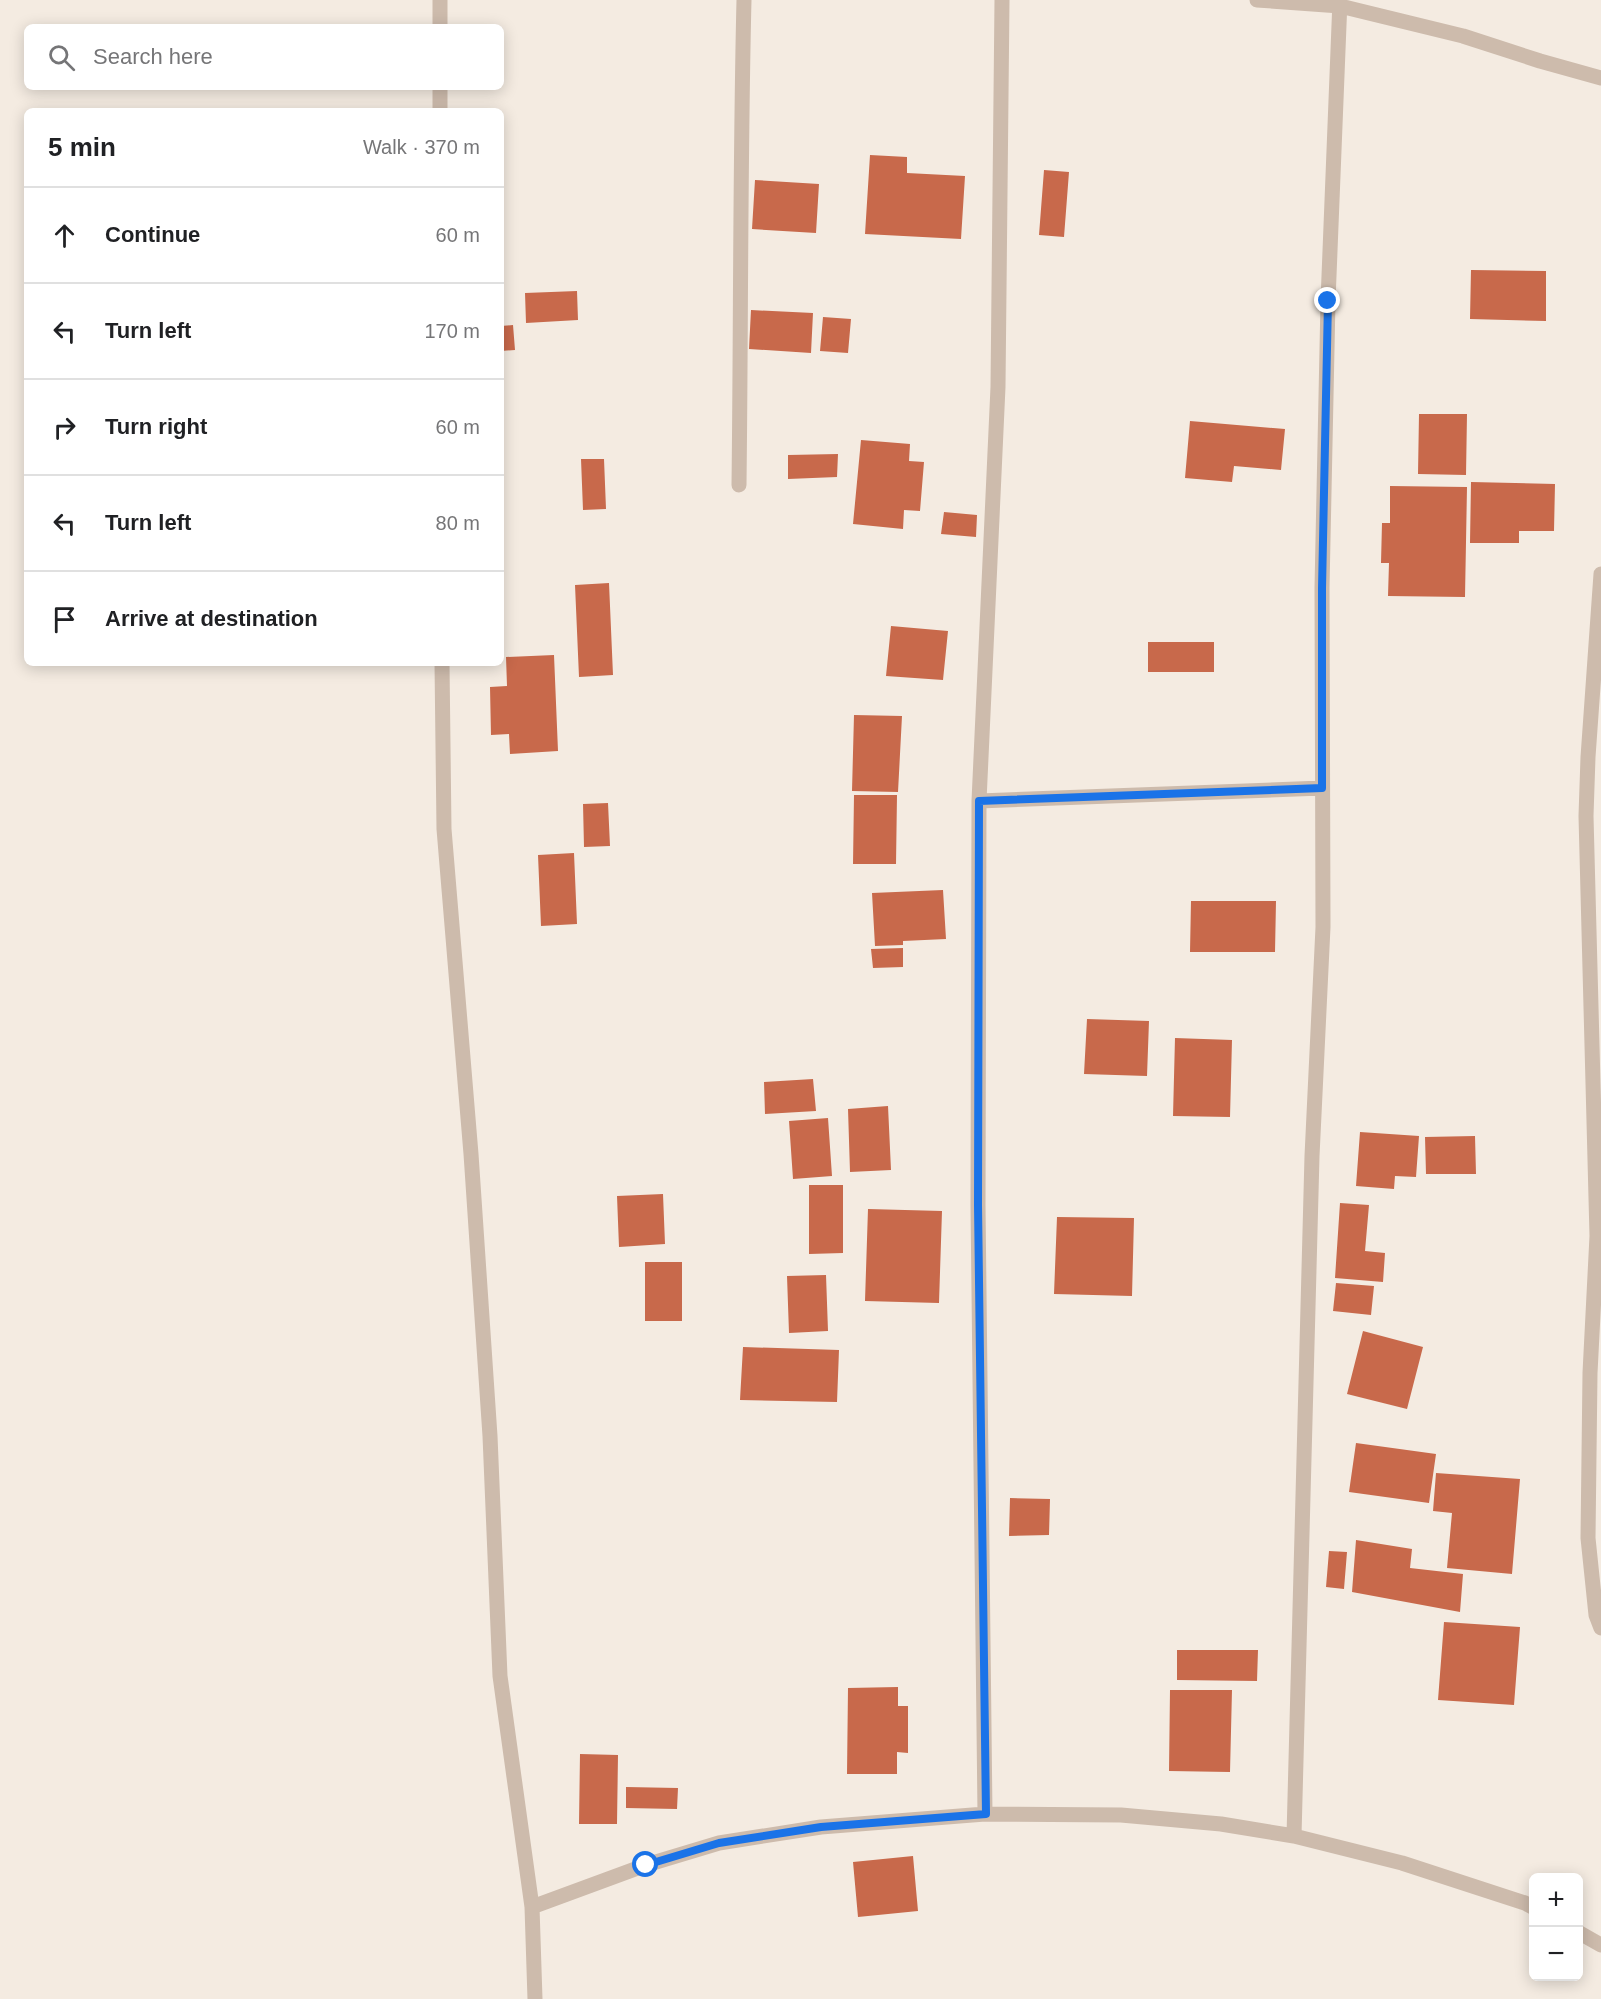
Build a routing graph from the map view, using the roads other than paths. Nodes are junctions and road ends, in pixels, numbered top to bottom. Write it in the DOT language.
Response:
graph roads {
  1 [pos="440,0"];
  2 [pos="744,0"];
  3 [pos="1002,0"];
  4 [pos="1257,0"];
  5 [pos="1340,3"];
  6 [pos="440,24"];
  7 [pos="1601,78"];
  8 [pos="440,90"];
  9 [pos="440,108"];
  10 [pos="739,485"];
  11 [pos="1601,574"];
  12 [pos="442,666"];
  13 [pos="1322,788"];
  14 [pos="979,801"];
  15 [pos="1593,816"];
  16 [pos="1601,1628"];
  17 [pos="986,1814"];
  18 [pos="1294,1836"];
  19 [pos="532,1906"];
  20 [pos="1529,1906"];
  21 [pos="1583,1935"];
  22 [pos="1601,1944"];
  23 [pos="535,1999"];
  1 -- 6 [label="street"];
  2 -- 10 [label="street"];
  3 -- 14 [label="street"];
  4 -- 5 [label="street"];
  5 -- 7 [label="street"];
  5 -- 13 [label="street"];
  8 -- 9 [label="street"];
  11 -- 15 [label="street"];
  12 -- 19 [label="street"];
  13 -- 14 [label="street"];
  13 -- 18 [label="street"];
  14 -- 17 [label="street"];
  15 -- 16 [label="street"];
  17 -- 18 [label="street"];
  17 -- 19 [label="street"];
  18 -- 20 [label="street"];
  19 -- 23 [label="street"];
  21 -- 22 [label="street"];
}
